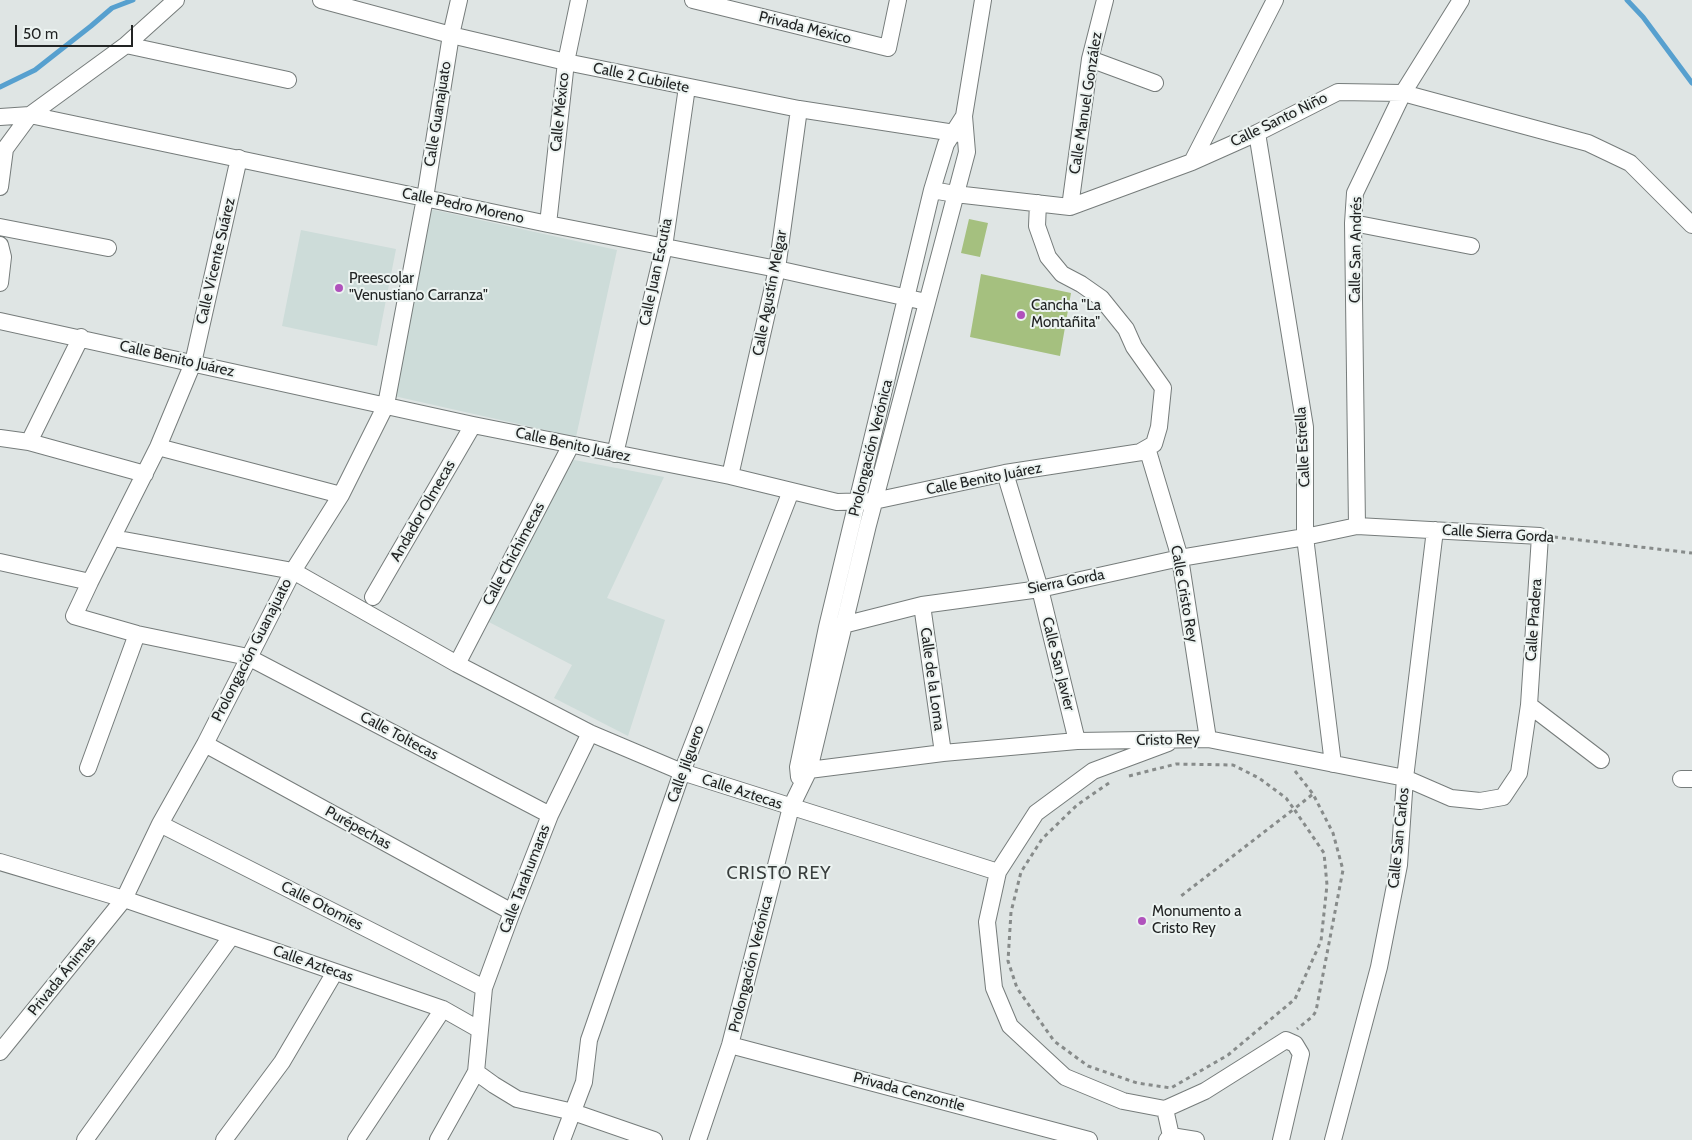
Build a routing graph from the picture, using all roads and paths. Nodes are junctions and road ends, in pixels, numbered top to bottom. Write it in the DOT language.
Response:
graph roads {
  1 [pos="176,0"];
  2 [pos="321,0"];
  3 [pos="459,0"];
  4 [pos="579,0"];
  5 [pos="693,0"];
  6 [pos="898,0"];
  7 [pos="983,0"];
  8 [pos="1105,0"];
  9 [pos="1275,0"];
  10 [pos="1461,0"];
  11 [pos="451,35"];
  12 [pos="126,45"];
  13 [pos="1090,59"];
  14 [pos="566,62"];
  15 [pos="288,80"];
  16 [pos="1155,83"];
  17 [pos="687,88"];
  18 [pos="1402,93"];
  19 [pos="799,108"];
  20 [pos="30,115"];
  21 [pos="0,117"];
  22 [pos="1256,133"];
  23 [pos="959,134"];
  24 [pos="239,158"];
  25 [pos="1192,162"];
  26 [pos="0,187"];
  27 [pos="932,190"];
  28 [pos="955,194"];
  29 [pos="425,198"];
  30 [pos="1038,203"];
  31 [pos="1070,206"];
  32 [pos="1353,223"];
  33 [pos="548,224"];
  34 [pos="1692,225"];
  35 [pos="0,227"];
  36 [pos="0,245"];
  37 [pos="1471,246"];
  38 [pos="664,247"];
  39 [pos="108,248"];
  40 [pos="777,269"];
  41 [pos="0,283"];
  42 [pos="907,298"];
  43 [pos="926,302"];
  44 [pos="0,321"];
  45 [pos="81,337"];
  46 [pos="192,363"];
  47 [pos="386,405"];
  48 [pos="473,425"];
  49 [pos="0,438"];
  50 [pos="29,442"];
  51 [pos="572,445"];
  52 [pos="158,447"];
  53 [pos="1144,451"];
  54 [pos="615,454"];
  55 [pos="1005,473"];
  56 [pos="145,474"];
  57 [pos="730,476"];
  58 [pos="791,491"];
  59 [pos="341,495"];
  60 [pos="874,501"];
  61 [pos="858,503"];
  62 [pos="1357,526"];
  63 [pos="1435,530"];
  64 [pos="1540,536"];
  65 [pos="1305,537"];
  66 [pos="112,538"];
  67 [pos="1692,553"];
  68 [pos="1180,558"];
  69 [pos="0,562"];
  70 [pos="293,571"];
  71 [pos="90,582"];
  72 [pos="1040,589"];
  73 [pos="373,597"];
  74 [pos="922,604"];
  75 [pos="835,626"];
  76 [pos="137,634"];
  77 [pos="248,657"];
  78 [pos="457,664"];
  79 [pos="1529,705"];
  80 [pos="590,733"];
  81 [pos="1208,739"];
  82 [pos="1175,740"];
  83 [pos="1077,741"];
  84 [pos="205,744"];
  85 [pos="943,753"];
  86 [pos="1280,754"];
  87 [pos="1600,760"];
  88 [pos="1333,764"];
  89 [pos="88,768"];
  90 [pos="804,768"];
  91 [pos="682,772"];
  92 [pos="1519,773"];
  93 [pos="1121,778"];
  94 [pos="1405,778"];
  95 [pos="1112,780"];
  96 [pos="1313,794"];
  97 [pos="791,807"];
  98 [pos="1294,809"];
  99 [pos="550,815"];
  100 [pos="160,824"];
  101 [pos="0,862"];
  102 [pos="998,872"];
  103 [pos="1182,896"];
  104 [pos="124,899"];
  105 [pos="512,912"];
  106 [pos="231,937"];
  107 [pos="335,972"];
  108 [pos="484,988"];
  109 [pos="443,1009"];
  110 [pos="480,1030"];
  111 [pos="1286,1040"];
  112 [pos="730,1045"];
  113 [pos="0,1052"];
  114 [pos="476,1072"];
  115 [pos="1165,1109"];
  116 [pos="573,1112"];
  117 [pos="1169,1138"];
  118 [pos="85,1140"];
  119 [pos="224,1140"];
  120 [pos="356,1140"];
  121 [pos="438,1140"];
  122 [pos="562,1140"];
  123 [pos="654,1140"];
  124 [pos="698,1140"];
  125 [pos="1089,1140"];
  126 [pos="1196,1140"];
  127 [pos="1281,1140"];
  128 [pos="1333,1140"];
  1 -- 12 [label="street"];
  2 -- 11 [label="street, Calle 2 Cubilete"];
  3 -- 11 [label="street, Calle Guanajuato"];
  4 -- 14 [label="street, Calle México"];
  5 -- 6 [label="street, Privada México"];
  7 -- 23 [label="street, Prolongación Verónica"];
  8 -- 13 [label="street, Calle Manuel González"];
  9 -- 25 [label="street"];
  10 -- 18 [label="street, Calle San Andrés"];
  11 -- 14 [label="street, Calle 2 Cubilete"];
  11 -- 29 [label="street, Calle Guanajuato"];
  12 -- 15 [label="street"];
  12 -- 20 [label="street"];
  13 -- 16 [label="street"];
  13 -- 31 [label="street, Calle Manuel González"];
  14 -- 17 [label="street, Calle 2 Cubilete"];
  14 -- 33 [label="street, Calle México"];
  17 -- 19 [label="street, Calle 2 Cubilete"];
  17 -- 38 [label="street, Calle Juan Escutia"];
  18 -- 22 [label="street, Calle Santo Niño"];
  18 -- 32 [label="street, Calle San Andrés"];
  18 -- 34 [label="street, Calle Santo Niño"];
  19 -- 23 [label="street, Calle 2 Cubilete"];
  19 -- 40 [label="street, Calle Agustín Melgar"];
  20 -- 21 [label="street, Calle Pedro Moreno"];
  20 -- 24 [label="street, Calle Pedro Moreno"];
  20 -- 26 [label="street"];
  22 -- 25 [label="street, Calle Santo Niño"];
  22 -- 65 [label="street, Calle Estrella"];
  23 -- 27 [label="street, Prolongación Verónica"];
  23 -- 28 [label="street, Prolongación Verónica"];
  24 -- 29 [label="street, Calle Pedro Moreno"];
  24 -- 46 [label="street, Calle Vicente Suárez"];
  25 -- 31 [label="street, Calle Santo Niño"];
  27 -- 28 [label="street, Calle Santo Niño"];
  27 -- 42 [label="street, Prolongación Verónica"];
  28 -- 30 [label="street, Calle Santo Niño"];
  28 -- 43 [label="street, Prolongación Verónica"];
  29 -- 33 [label="street, Calle Pedro Moreno"];
  29 -- 47 [label="street, Calle Guanajuato"];
  30 -- 31 [label="street, Calle Santo Niño"];
  30 -- 53 [label="street"];
  32 -- 37 [label="street"];
  32 -- 62 [label="street, Calle San Andrés"];
  33 -- 38 [label="street, Calle Pedro Moreno"];
  35 -- 39 [label="street"];
  36 -- 41 [label="street"];
  38 -- 40 [label="street, Calle Pedro Moreno"];
  38 -- 54 [label="street, Calle Juan Escutia"];
  40 -- 42 [label="street, Calle Pedro Moreno"];
  40 -- 57 [label="street, Calle Agustín Melgar"];
  42 -- 43 [label="street, Calle Pedro Moreno"];
  42 -- 61 [label="street, Prolongación Verónica"];
  43 -- 60 [label="street, Prolongación Verónica"];
  44 -- 45 [label="street, Calle Benito Juárez"];
  45 -- 46 [label="street, Calle Benito Juárez"];
  45 -- 50 [label="street"];
  46 -- 47 [label="street, Calle Benito Juárez"];
  46 -- 52 [label="street, Calle Vicente Suárez"];
  47 -- 48 [label="street, Calle Benito Juárez"];
  47 -- 59 [label="street, Prolongación Guanajuato"];
  48 -- 51 [label="street, Calle Benito Juárez"];
  48 -- 73 [label="street, Andador Olmecas"];
  49 -- 50 [label="street"];
  50 -- 56 [label="street"];
  51 -- 54 [label="street, Calle Benito Juárez"];
  51 -- 78 [label="street, Calle Chichimecas"];
  52 -- 56 [label="street, Calle Vicente Suárez"];
  52 -- 59 [label="street"];
  53 -- 55 [label="street, Calle Benito Juárez"];
  53 -- 68 [label="street, Calle Cristo Rey"];
  54 -- 57 [label="street, Calle Benito Juárez"];
  55 -- 60 [label="street, Calle Benito Juárez"];
  55 -- 72 [label="street, Calle San Javier"];
  56 -- 66 [label="street, Calle Vicente Suárez"];
  57 -- 58 [label="street, Calle Benito Juárez"];
  58 -- 61 [label="street, Calle Benito Juárez"];
  58 -- 91 [label="street, Calle Jilguero"];
  59 -- 70 [label="street, Prolongación Guanajuato"];
  60 -- 61 [label="street, Calle Benito Juárez"];
  60 -- 75 [label="street, Prolongación Verónica"];
  61 -- 75 [label="street, Prolongación Verónica"];
  62 -- 63 [label="street, Calle Sierra Gorda"];
  62 -- 65 [label="street, Calle Sierra Gorda"];
  63 -- 64 [label="street, Calle Sierra Gorda"];
  63 -- 94 [label="street, Calle San Carlos"];
  64 -- 67 [label="path, Calle Sierra Gorda"];
  64 -- 79 [label="street, Calle Pradera"];
  65 -- 68 [label="street, Sierra Gorda"];
  65 -- 88 [label="street, Calle Estrella"];
  66 -- 70 [label="street, Calle Aztecas"];
  66 -- 71 [label="street, Calle Vicente Suárez"];
  68 -- 72 [label="street, Sierra Gorda"];
  68 -- 81 [label="street, Calle Cristo Rey"];
  69 -- 71 [label="street"];
  70 -- 77 [label="street, Prolongación Guanajuato"];
  70 -- 78 [label="street, Calle Aztecas"];
  71 -- 76 [label="street, Calle Toltecas"];
  72 -- 74 [label="street, Sierra Gorda"];
  72 -- 83 [label="street, Calle San Javier"];
  74 -- 75 [label="street, Sierra Gorda"];
  74 -- 85 [label="street, Calle de la Loma"];
  75 -- 90 [label="street, Prolongación Verónica"];
  76 -- 77 [label="street, Calle Toltecas"];
  76 -- 89 [label="street"];
  77 -- 84 [label="street, Prolongación Guanajuato"];
  77 -- 99 [label="street, Calle Toltecas"];
  78 -- 80 [label="street, Calle Aztecas"];
  79 -- 87 [label="street"];
  79 -- 92 [label="street, Calle Pradera"];
  80 -- 91 [label="street, Calle Aztecas"];
  80 -- 99 [label="street, Calle Tarahumaras"];
  81 -- 82 [label="street, Cristo Rey"];
  81 -- 86 [label="street, Cristo Rey"];
  82 -- 83 [label="street, Cristo Rey"];
  82 -- 102 [label="street"];
  83 -- 85 [label="street, Cristo Rey"];
  84 -- 100 [label="street, Prolongación Guanajuato"];
  84 -- 105 [label="street, Purépechas"];
  85 -- 90 [label="street, Cristo Rey"];
  86 -- 88 [label="street, Cristo Rey"];
  86 -- 96 [label="path"];
  88 -- 94 [label="street, Cristo Rey"];
  90 -- 97 [label="street, Prolongación Verónica"];
  91 -- 97 [label="street, Calle Aztecas"];
  91 -- 116 [label="street, Calle Jilguero"];
  92 -- 94 [label="street, Cristo Rey"];
  93 -- 98 [label="path"];
  94 -- 128 [label="street, Calle San Carlos"];
  95 -- 98 [label="path"];
  96 -- 98 [label="path"];
  96 -- 111 [label="path"];
  97 -- 102 [label="street, Calle Aztecas"];
  97 -- 112 [label="street, Prolongación Verónica"];
  98 -- 103 [label="path"];
  99 -- 105 [label="street, Calle Tarahumaras"];
  100 -- 104 [label="street, Prolongación Guanajuato"];
  100 -- 108 [label="street, Calle Otomíes"];
  101 -- 104 [label="street, Calle Aztecas"];
  102 -- 115 [label="street"];
  104 -- 106 [label="street, Calle Aztecas"];
  104 -- 113 [label="street, Privada Ánimas"];
  105 -- 108 [label="street, Calle Tarahumaras"];
  106 -- 107 [label="street, Calle Aztecas"];
  106 -- 118 [label="street"];
  107 -- 109 [label="street, Calle Aztecas"];
  107 -- 119 [label="street"];
  108 -- 110 [label="street, Calle Tarahumaras"];
  109 -- 110 [label="street, Calle Aztecas"];
  109 -- 120 [label="street"];
  110 -- 114 [label="street"];
  111 -- 115 [label="street"];
  111 -- 127 [label="street"];
  112 -- 124 [label="street, Prolongación Verónica"];
  112 -- 125 [label="street, Privada Cenzontle"];
  114 -- 116 [label="street"];
  114 -- 121 [label="street"];
  115 -- 117 [label="street"];
  116 -- 122 [label="street"];
  116 -- 123 [label="street"];
  117 -- 126 [label="street"];
}
